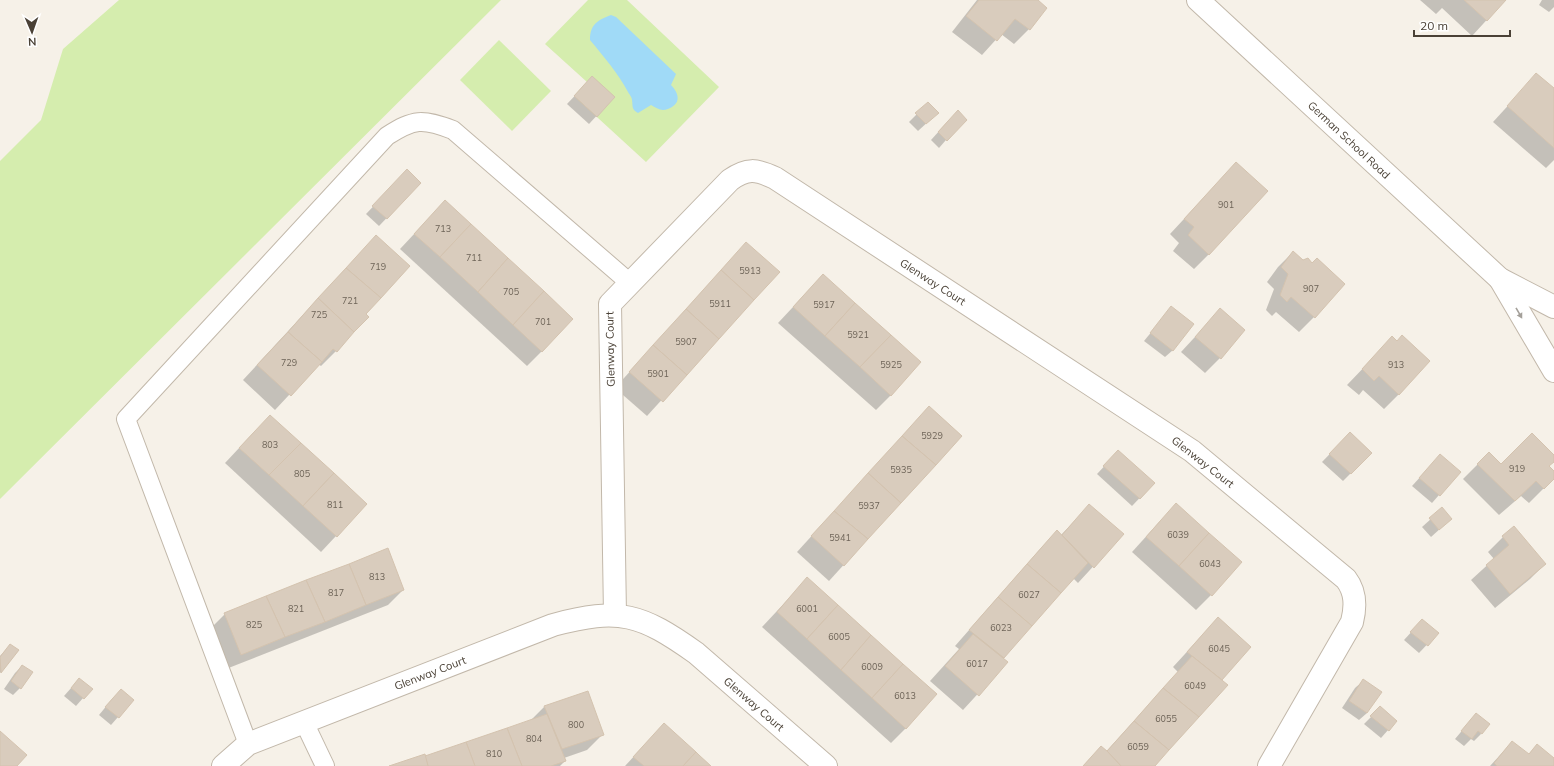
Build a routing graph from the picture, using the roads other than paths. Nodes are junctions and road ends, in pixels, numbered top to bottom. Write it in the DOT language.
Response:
graph roads {
  1 [pos="1198,0"];
  2 [pos="1500,279"];
  3 [pos="630,283"];
  4 [pos="1554,307"];
  5 [pos="1554,371"];
  6 [pos="615,615"];
  7 [pos="304,722"];
  8 [pos="248,744"];
  9 [pos="223,766"];
  10 [pos="325,766"];
  11 [pos="826,766"];
  12 [pos="1268,766"];
  1 -- 2 [label="street, German School Road"];
  2 -- 4 [label="street, German School Road"];
  2 -- 5 [label="street, German School Road, one-way"];
  3 -- 6 [label="street, Glenway Court"];
  3 -- 8 [label="lane"];
  3 -- 12 [label="street, Glenway Court"];
  6 -- 7 [label="street, Glenway Court"];
  6 -- 11 [label="street, Glenway Court"];
  7 -- 8 [label="street, Glenway Court"];
  7 -- 10 [label="lane"];
  8 -- 9 [label="street, Glenway Court"];
}
